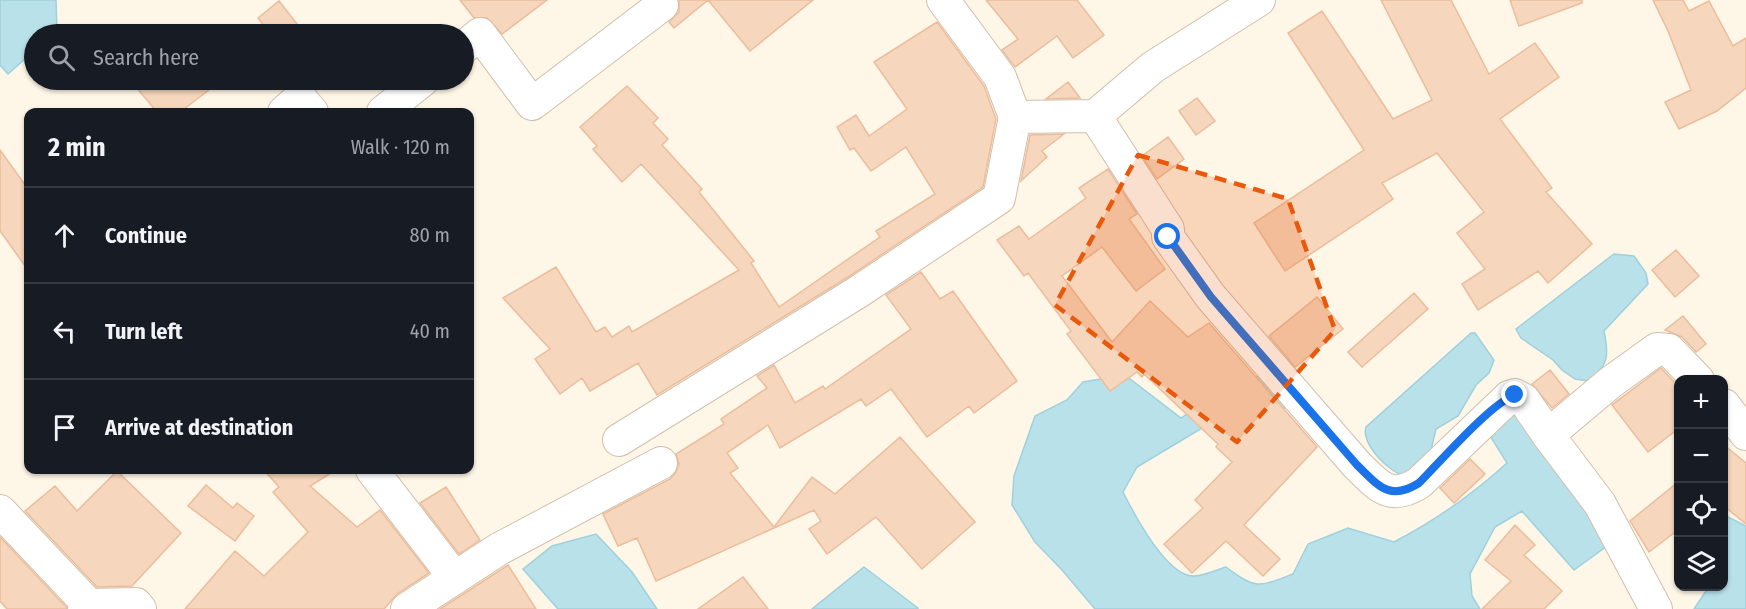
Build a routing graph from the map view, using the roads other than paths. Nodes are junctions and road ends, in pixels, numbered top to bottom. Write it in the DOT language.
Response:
graph roads {
  1 [pos="659,0"];
  2 [pos="943,0"];
  3 [pos="1259,0"];
  4 [pos="474,39"];
  5 [pos="410,90"];
  6 [pos="289,108"];
  7 [pos="309,108"];
  8 [pos="388,108"];
  9 [pos="1095,116"];
  10 [pos="1015,117"];
  11 [pos="1693,375"];
  12 [pos="1728,410"];
  13 [pos="1746,434"];
  14 [pos="1548,435"];
  15 [pos="619,440"];
  16 [pos="661,463"];
  17 [pos="375,474"];
  18 [pos="0,511"];
  19 [pos="455,578"];
  20 [pos="86,607"];
  21 [pos="140,609"];
  22 [pos="407,609"];
  23 [pos="1656,609"];
  1 -- 4 [label="street"];
  2 -- 10 [label="street"];
  3 -- 9 [label="street"];
  5 -- 8 [label="street"];
  6 -- 7 [label="street"];
  9 -- 10 [label="street"];
  9 -- 14 [label="street"];
  10 -- 15 [label="street"];
  11 -- 14 [label="street"];
  12 -- 13 [label="street"];
  14 -- 23 [label="street"];
  16 -- 19 [label="street"];
  17 -- 19 [label="street"];
  18 -- 20 [label="street"];
  19 -- 22 [label="street"];
  20 -- 21 [label="street"];
}
